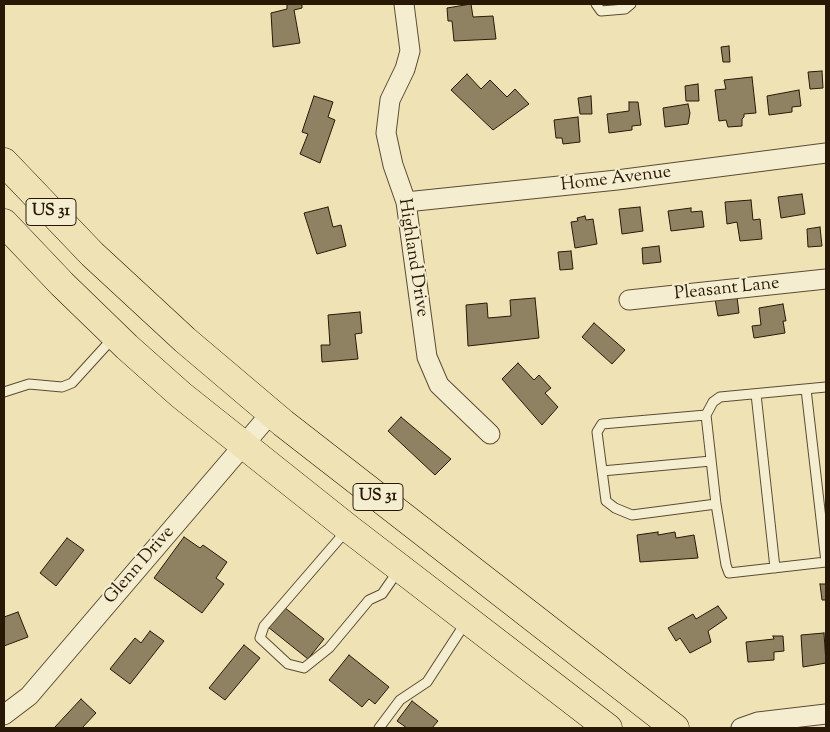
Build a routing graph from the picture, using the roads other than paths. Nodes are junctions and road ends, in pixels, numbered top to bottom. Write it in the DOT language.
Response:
graph roads {
  1 [pos="404,4"];
  2 [pos="596,4"];
  3 [pos="631,4"];
  4 [pos="826,153"];
  5 [pos="7,166"];
  6 [pos="406,202"];
  7 [pos="4,223"];
  8 [pos="826,279"];
  9 [pos="629,300"];
  10 [pos="115,336"];
  11 [pos="826,387"];
  12 [pos="806,389"];
  13 [pos="4,392"];
  14 [pos="756,394"];
  15 [pos="271,413"];
  16 [pos="706,415"];
  17 [pos="490,434"];
  18 [pos="243,445"];
  19 [pos="712,461"];
  20 [pos="602,471"];
  21 [pos="716,504"];
  22 [pos="348,528"];
  23 [pos="826,562"];
  24 [pos="400,568"];
  25 [pos="775,568"];
  26 [pos="468,620"];
  27 [pos="826,714"];
  28 [pos="4,715"];
  29 [pos="379,728"];
  30 [pos="608,728"];
  31 [pos="675,728"];
  32 [pos="741,728"];
  1 -- 6 [label="street, Highland Drive"];
  2 -- 3 [label="lane"];
  4 -- 6 [label="street, Home Avenue"];
  5 -- 15 [label="main road, US 31"];
  6 -- 17 [label="street, Highland Drive"];
  7 -- 10 [label="main road, US 31"];
  8 -- 9 [label="street, Pleasant Lane"];
  10 -- 13 [label="lane"];
  10 -- 18 [label="main road, US 31"];
  11 -- 12 [label="lane"];
  12 -- 14 [label="lane"];
  12 -- 23 [label="lane"];
  14 -- 16 [label="lane"];
  14 -- 25 [label="lane"];
  15 -- 18 [label="street, Glenn Drive"];
  15 -- 31 [label="main road, US 31"];
  16 -- 19 [label="lane"];
  16 -- 20 [label="lane"];
  18 -- 22 [label="main road, US 31"];
  18 -- 28 [label="street, Glenn Drive"];
  19 -- 20 [label="lane"];
  19 -- 21 [label="lane"];
  20 -- 21 [label="lane"];
  21 -- 25 [label="lane"];
  22 -- 24 [label="main road, US 31"];
  22 -- 24 [label="lane"];
  23 -- 25 [label="lane"];
  24 -- 26 [label="main road, US 31"];
  26 -- 29 [label="lane"];
  26 -- 30 [label="main road, US 31"];
  27 -- 32 [label="street"];
}
